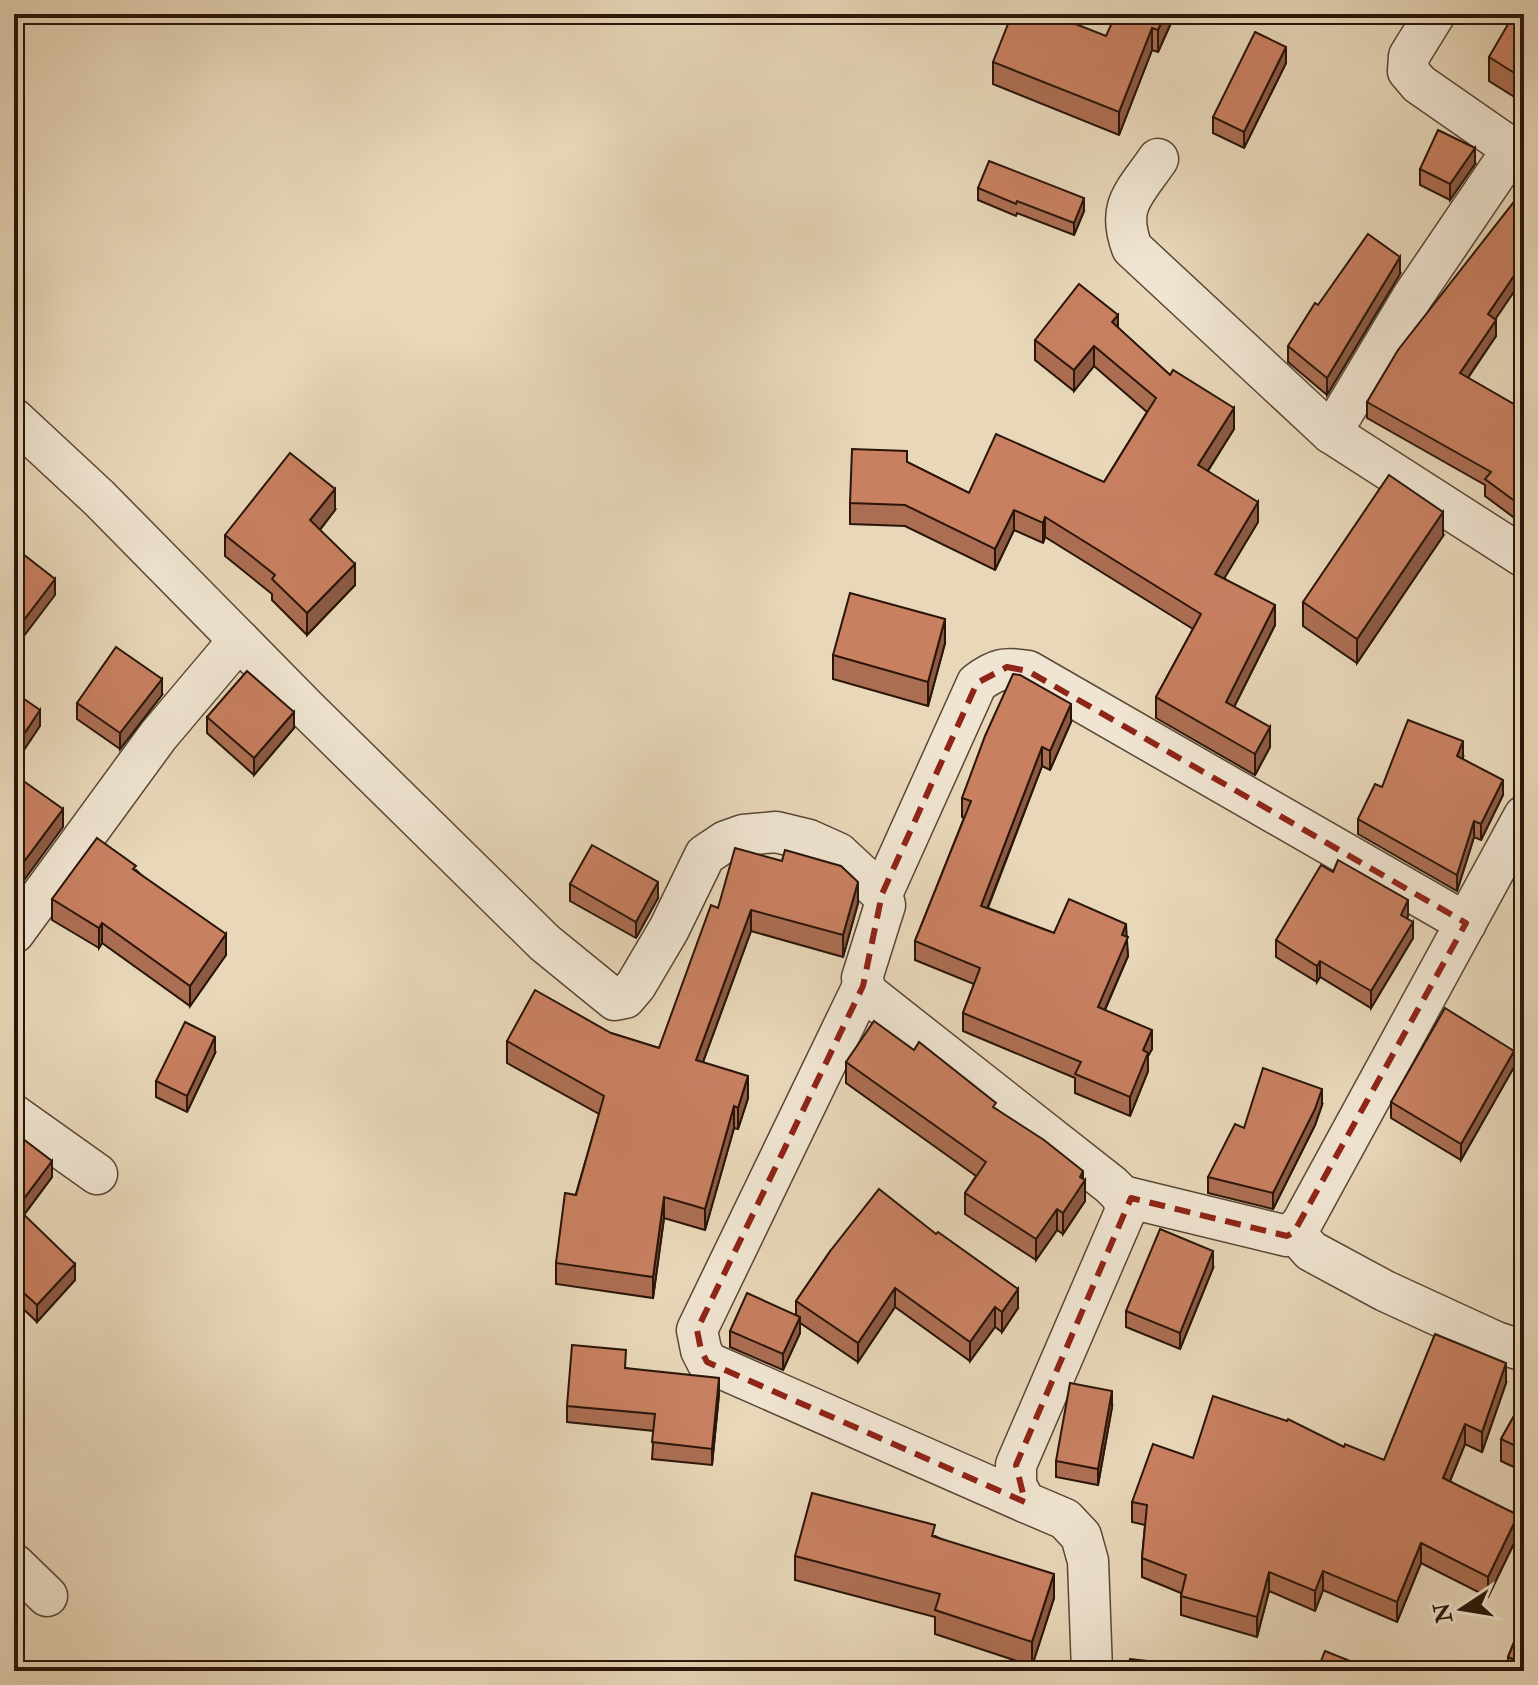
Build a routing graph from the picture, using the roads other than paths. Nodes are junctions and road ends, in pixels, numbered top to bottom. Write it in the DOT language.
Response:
graph roads {
  1 [pos="1435,14"];
  2 [pos="1158,159"];
  3 [pos="14,419"];
  4 [pos="1331,433"];
  5 [pos="1524,557"];
  6 [pos="239,640"];
  7 [pos="1524,816"];
  8 [pos="882,894"];
  9 [pos="1466,923"];
  10 [pos="14,933"];
  11 [pos="863,986"];
  12 [pos="14,1115"];
  13 [pos="97,1174"];
  14 [pos="1122,1196"];
  15 [pos="1294,1232"];
  16 [pos="1524,1351"];
  17 [pos="1025,1502"];
  18 [pos="14,1564"];
  19 [pos="47,1596"];
  20 [pos="1092,1671"];
  1 -- 4 [label="street"];
  2 -- 4 [label="street"];
  3 -- 6 [label="street"];
  4 -- 5 [label="street"];
  6 -- 8 [label="street"];
  6 -- 10 [label="street"];
  7 -- 9 [label="street"];
  8 -- 9 [label="street"];
  8 -- 11 [label="street"];
  9 -- 15 [label="street"];
  11 -- 14 [label="street"];
  11 -- 17 [label="street"];
  12 -- 13 [label="street"];
  14 -- 15 [label="street"];
  14 -- 17 [label="street"];
  15 -- 16 [label="street"];
  17 -- 20 [label="street"];
  18 -- 19 [label="street"];
}
